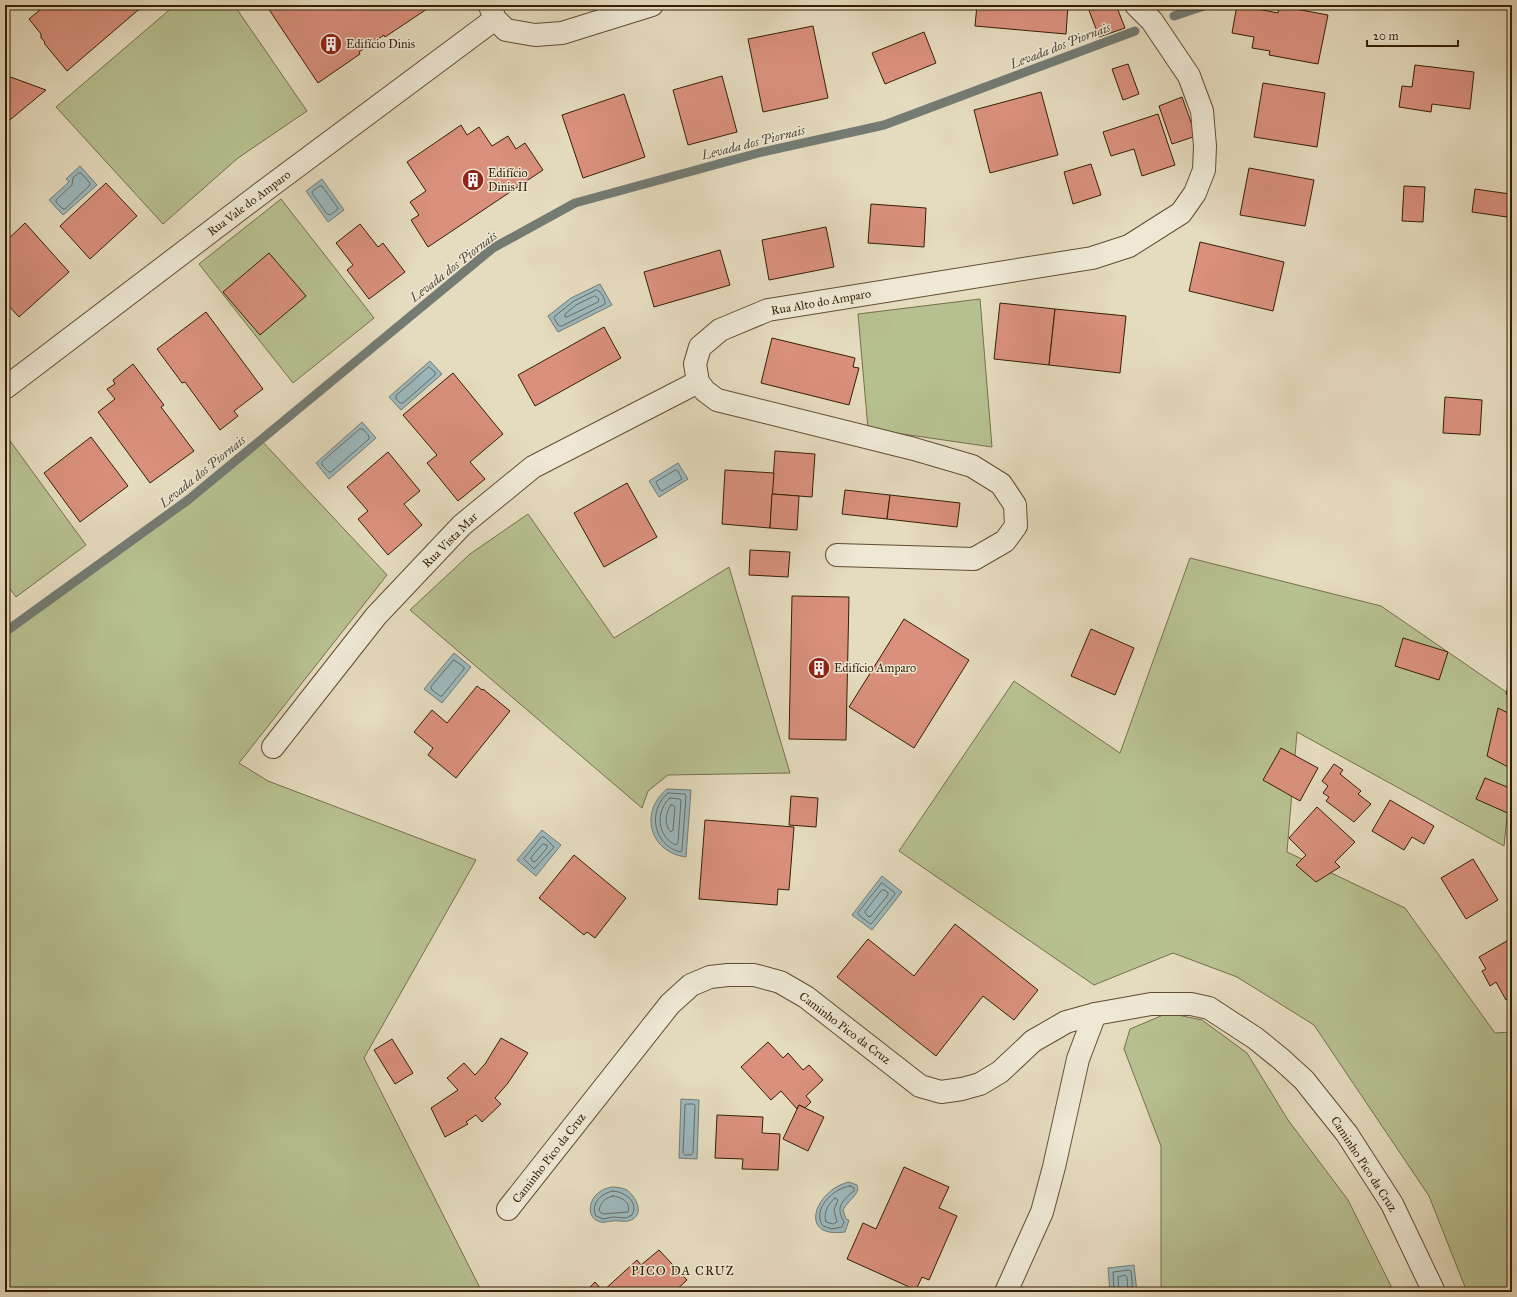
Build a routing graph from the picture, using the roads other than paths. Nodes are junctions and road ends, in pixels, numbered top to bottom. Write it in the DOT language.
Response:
graph roads {
  1 [pos="652,5"];
  2 [pos="1136,5"];
  3 [pos="492,12"];
  4 [pos="698,382"];
  5 [pos="5,388"];
  6 [pos="838,555"];
  7 [pos="273,747"];
  8 [pos="1095,1014"];
  9 [pos="508,1209"];
  10 [pos="1006,1292"];
  11 [pos="1434,1292"];
  1 -- 3 [label="street"];
  2 -- 4 [label="street, Rua Alto do Amparo"];
  3 -- 5 [label="street, Rua Vale do Amparo"];
  4 -- 6 [label="street"];
  4 -- 7 [label="street, Rua Vista Mar"];
  8 -- 9 [label="street, Caminho Pico da Cruz"];
  8 -- 10 [label="street"];
  8 -- 11 [label="street, Caminho Pico da Cruz"];
}
